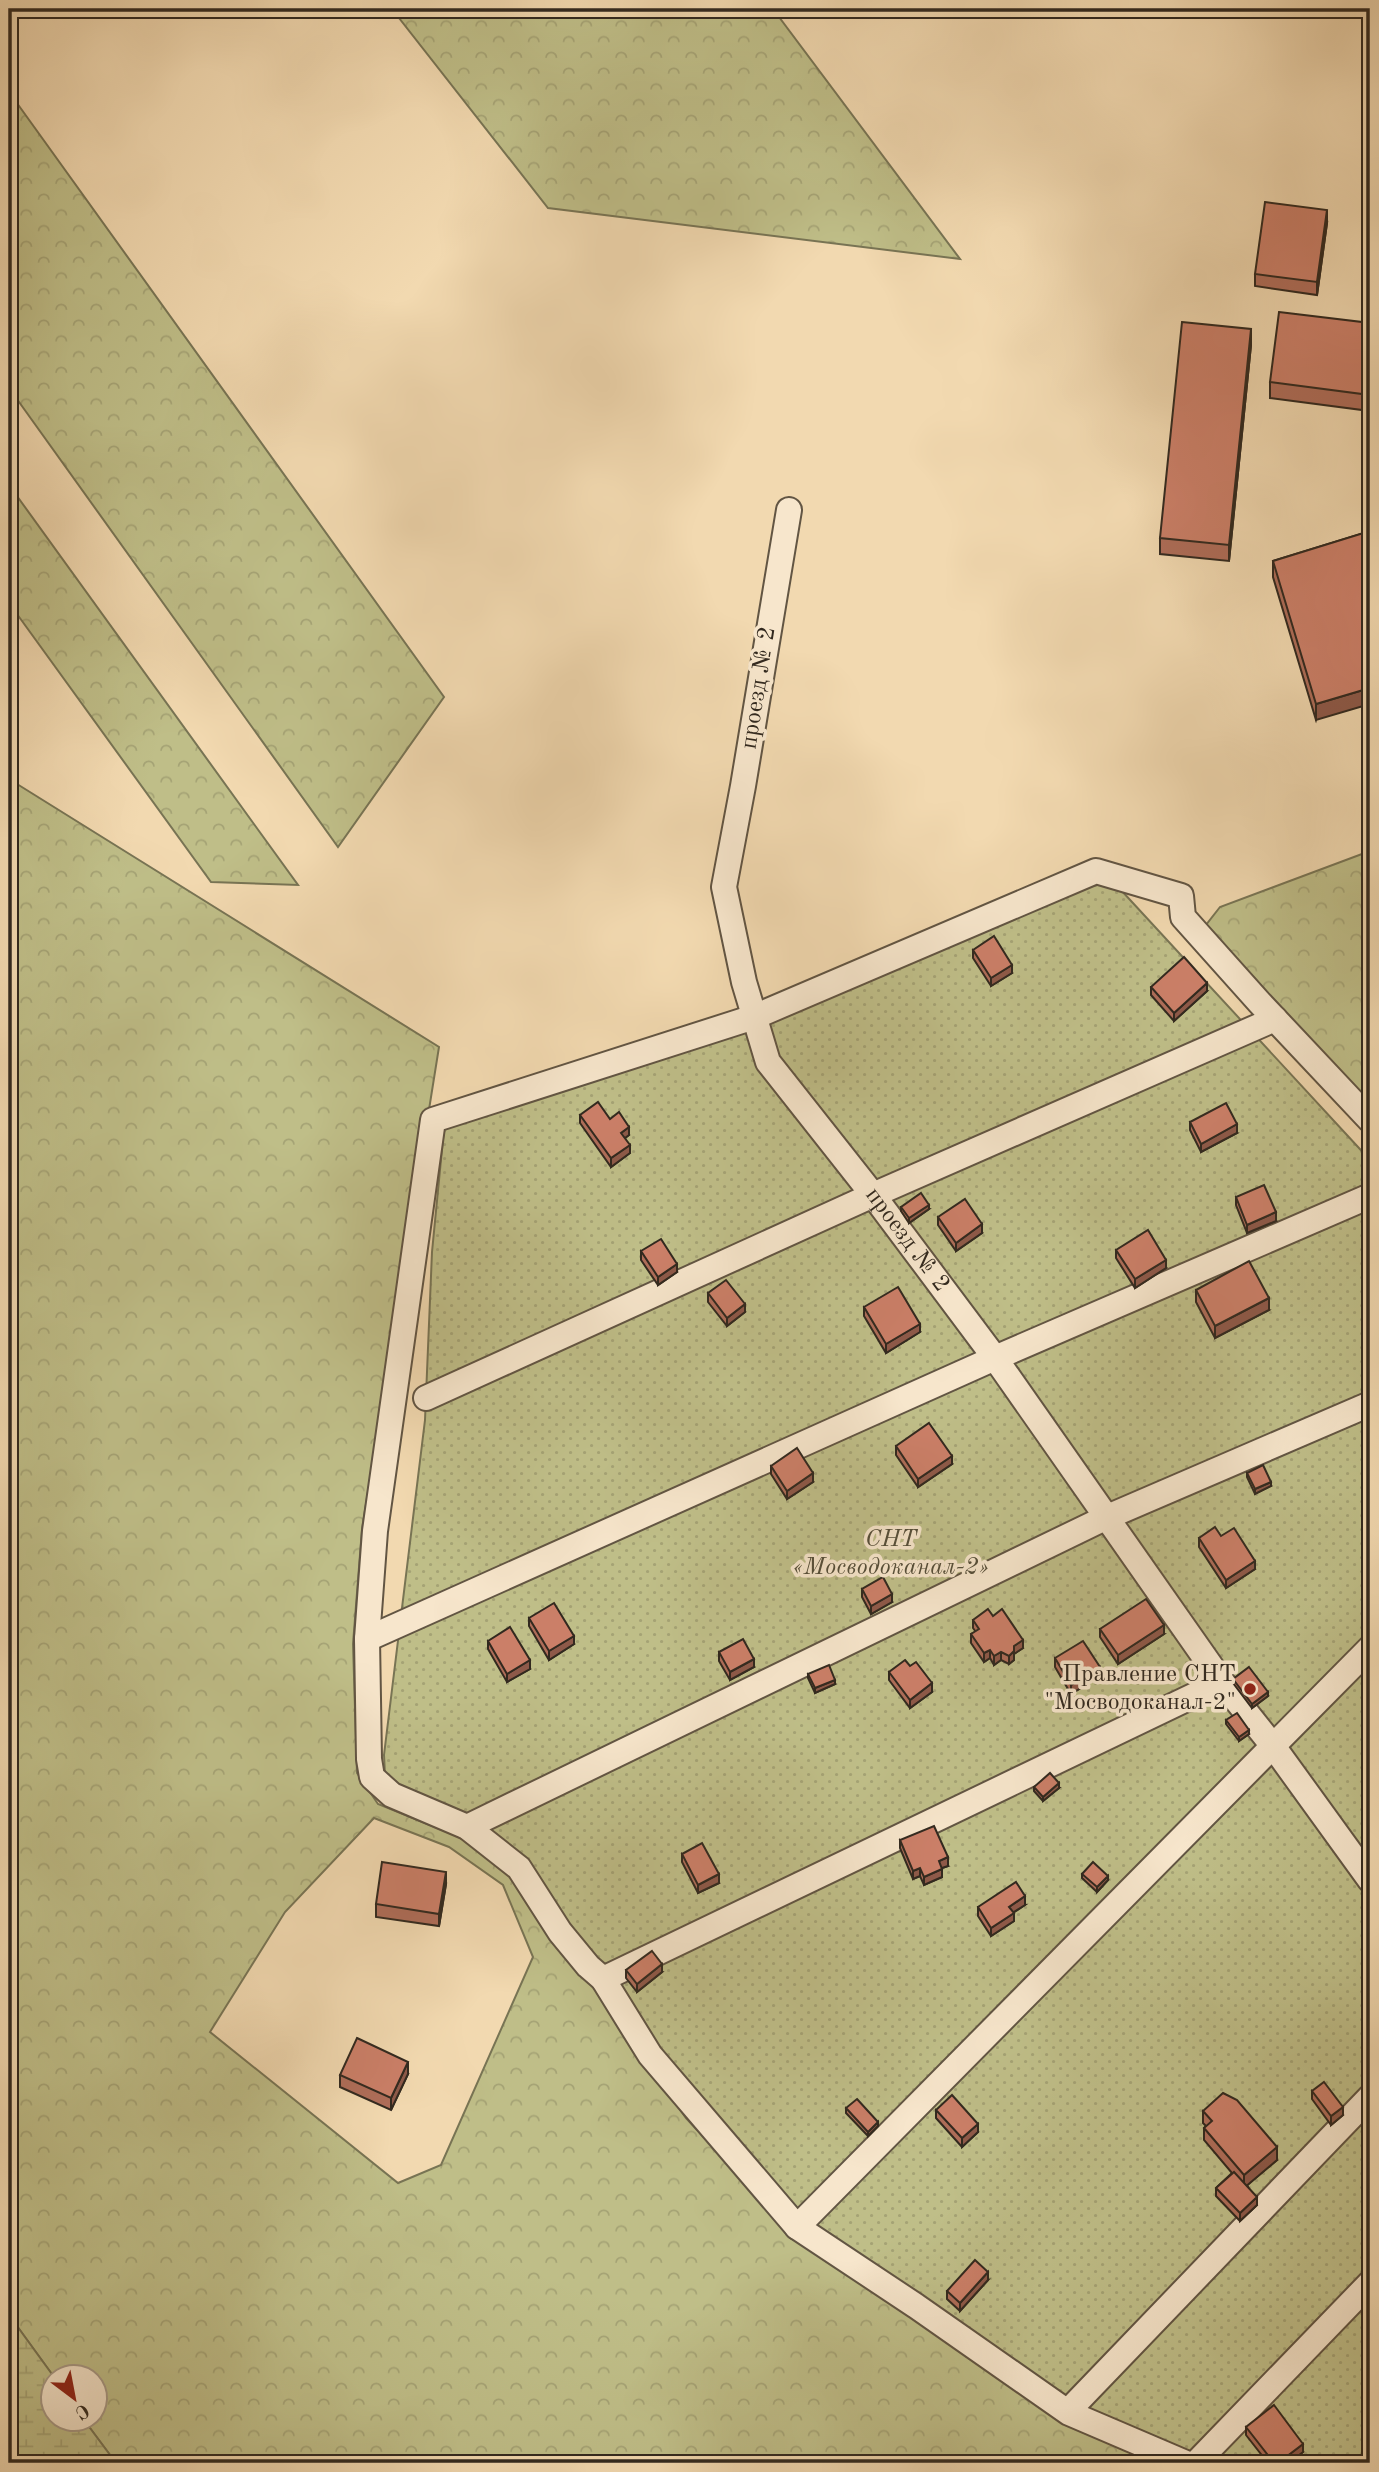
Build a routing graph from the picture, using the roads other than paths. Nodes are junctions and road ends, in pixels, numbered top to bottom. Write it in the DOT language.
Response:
graph roads {
  1 [pos="789,510"];
  2 [pos="754,1017"];
  3 [pos="1275,1019"];
  4 [pos="1370,1120"];
  5 [pos="873,1195"];
  6 [pos="1370,1196"];
  7 [pos="995,1358"];
  8 [pos="426,1398"];
  9 [pos="1370,1404"];
  10 [pos="1105,1518"];
  11 [pos="367,1639"];
  12 [pos="1370,1648"];
  13 [pos="1222,1682"];
  14 [pos="1273,1746"];
  15 [pos="467,1827"];
  16 [pos="1370,1880"];
  17 [pos="603,1979"];
  18 [pos="1370,2097"];
  19 [pos="797,2227"];
  20 [pos="1370,2283"];
  21 [pos="1074,2405"];
  22 [pos="1186,2463"];
  23 [pos="1196,2463"];
  1 -- 2 [label="street, проезд № 2"];
  2 -- 3 [label="street"];
  2 -- 5 [label="street, проезд № 2"];
  2 -- 11 [label="street"];
  3 -- 4 [label="street"];
  3 -- 5 [label="street"];
  5 -- 7 [label="street, проезд № 2"];
  5 -- 8 [label="street"];
  6 -- 7 [label="street"];
  7 -- 10 [label="street, проезд № 2"];
  7 -- 11 [label="street"];
  9 -- 10 [label="street"];
  10 -- 13 [label="street, проезд № 2"];
  10 -- 15 [label="street"];
  11 -- 15 [label="street"];
  12 -- 14 [label="street"];
  13 -- 14 [label="street, проезд № 2"];
  13 -- 17 [label="street"];
  14 -- 16 [label="street, проезд № 2"];
  14 -- 19 [label="street"];
  15 -- 17 [label="street"];
  17 -- 19 [label="street"];
  18 -- 21 [label="street"];
  19 -- 22 [label="street"];
  20 -- 23 [label="street"];
}
